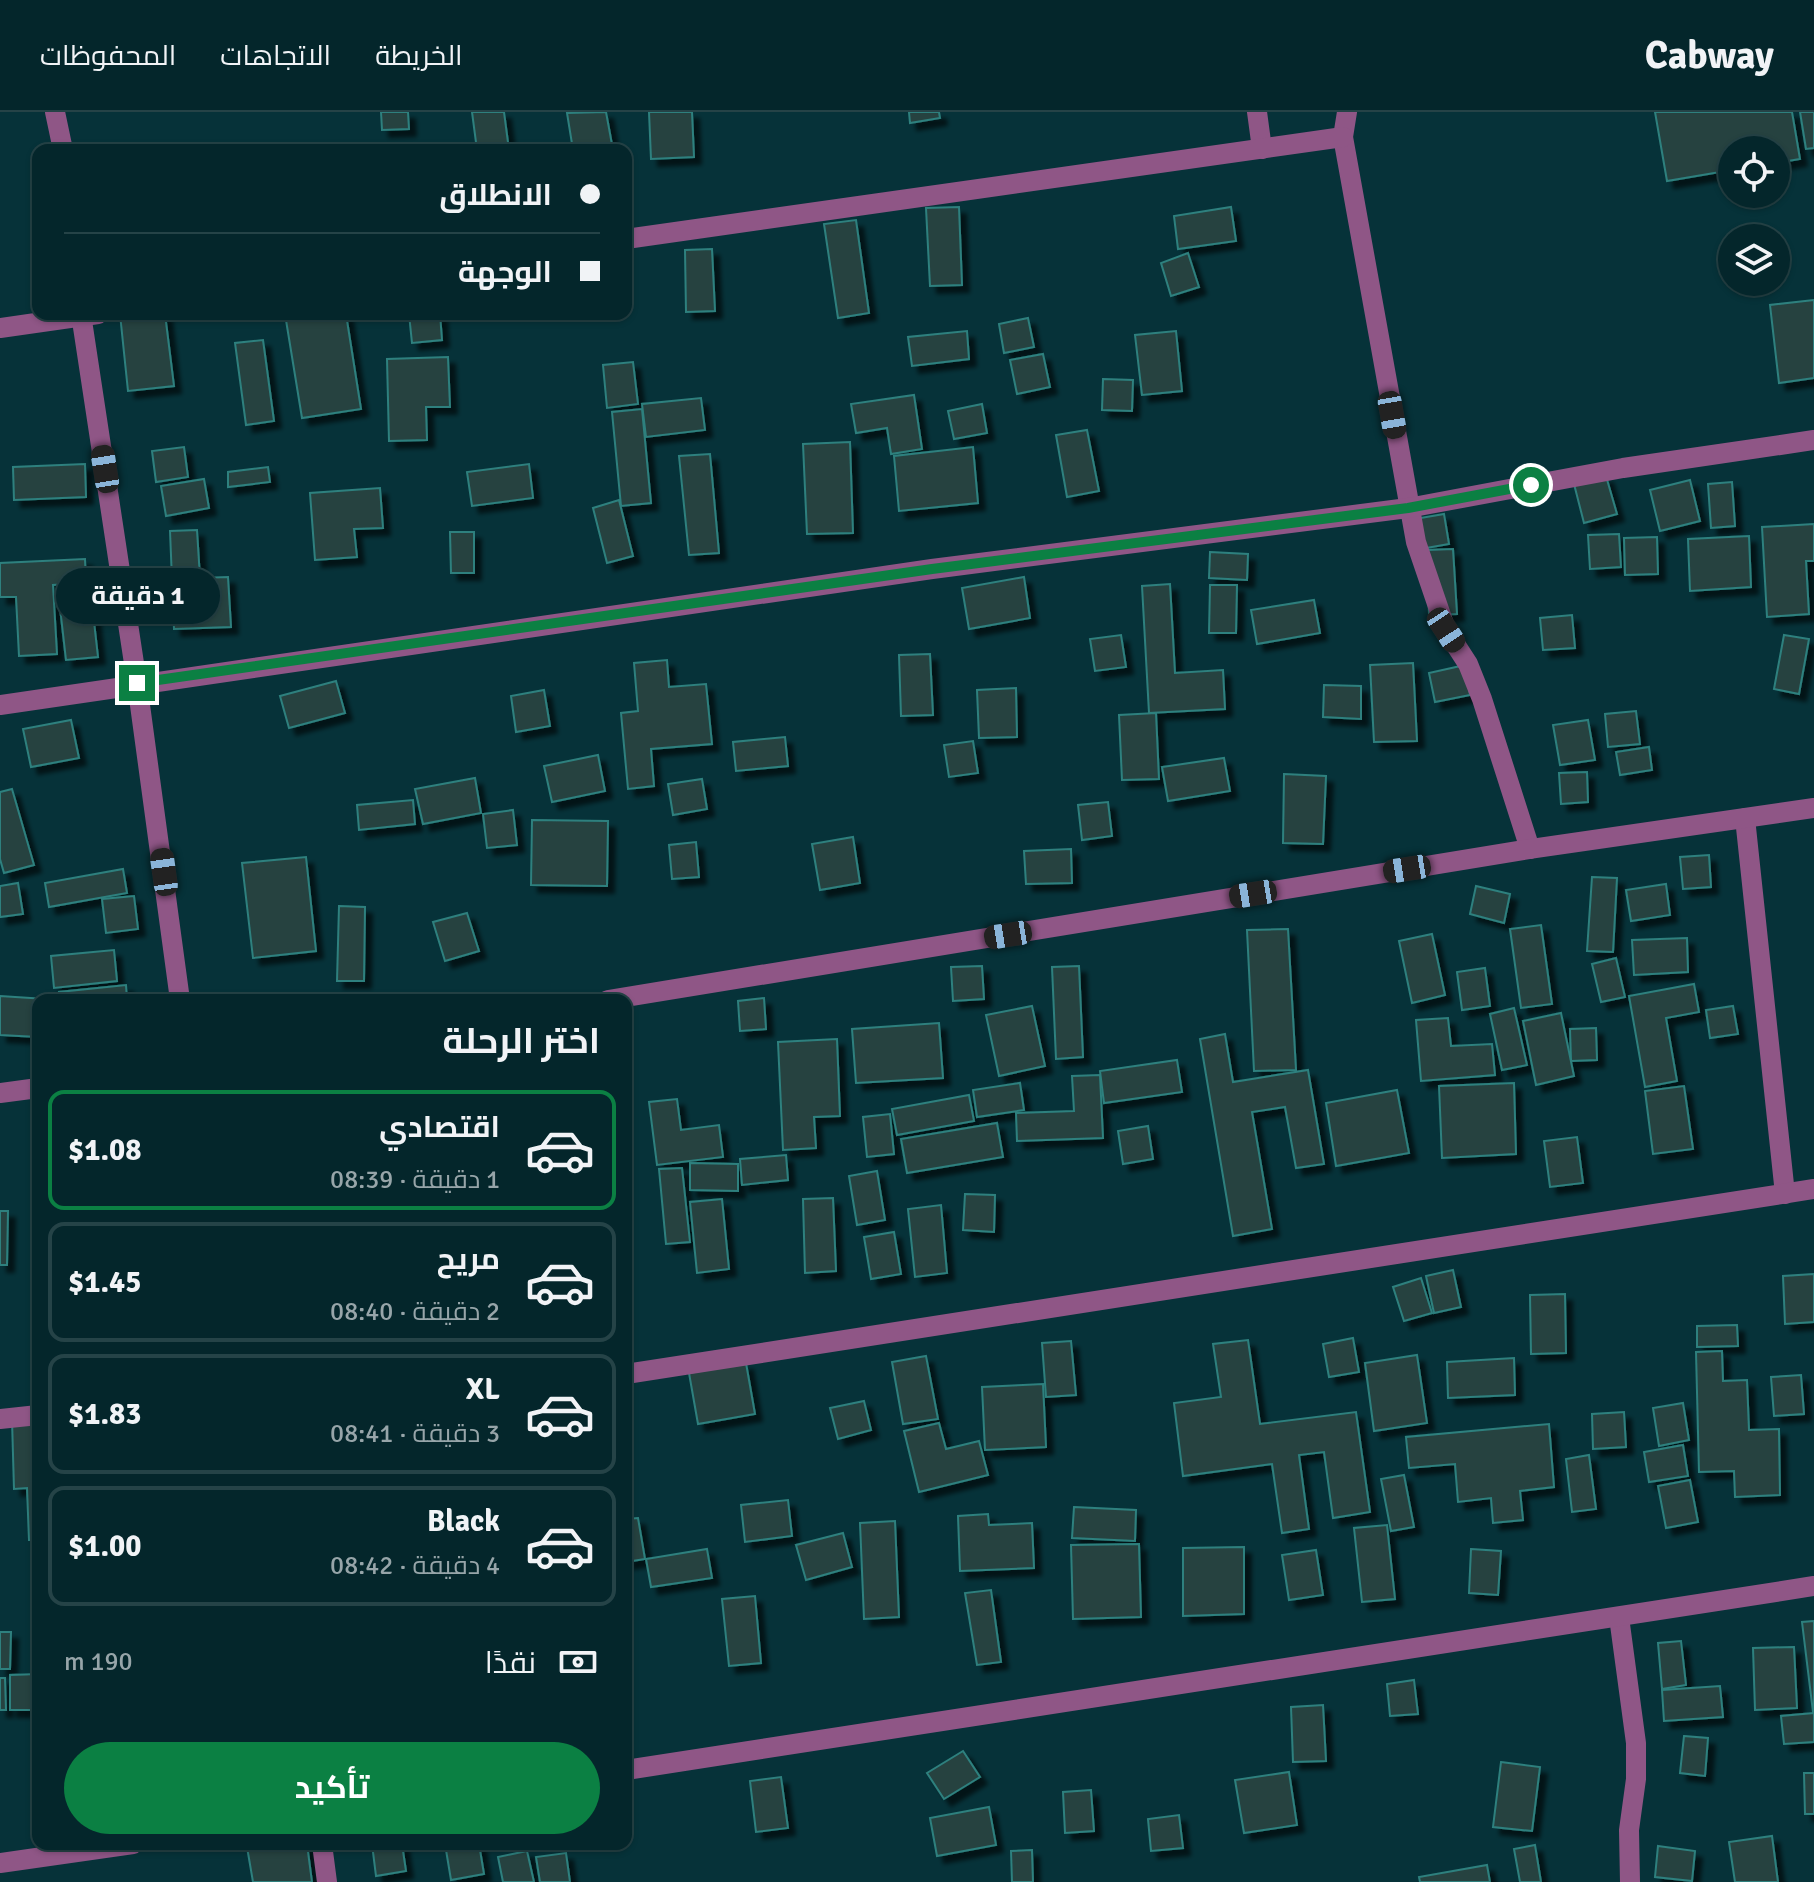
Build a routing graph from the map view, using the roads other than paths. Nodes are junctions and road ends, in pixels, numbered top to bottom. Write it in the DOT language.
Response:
graph roads {
  1 [pos="55,112"];
  2 [pos="1257,112"];
  3 [pos="1347,112"];
  4 [pos="1343,137"];
  5 [pos="62,144"];
  6 [pos="1262,149"];
  7 [pos="632,238"];
  8 [pos="54,320"];
  9 [pos="88,320"];
  10 [pos="0,328"];
  11 [pos="1814,440"];
  12 [pos="1408,508"];
  13 [pos="137,683"];
  14 [pos="0,705"];
  15 [pos="1814,808"];
  16 [pos="1745,818"];
  17 [pos="1530,849"];
  18 [pos="179,994"];
  19 [pos="632,996"];
  20 [pos="32,1089"];
  21 [pos="0,1093"];
  22 [pos="1814,1189"];
  23 [pos="1785,1194"];
  24 [pos="632,1373"];
  25 [pos="32,1416"];
  26 [pos="0,1419"];
  27 [pos="1814,1586"];
  28 [pos="1619,1617"];
  29 [pos="632,1769"];
  30 [pos="91,1850"];
  31 [pos="323,1850"];
  32 [pos="0,1863"];
  33 [pos="327,1882"];
  34 [pos="1630,1882"];
  1 -- 5 [label="street"];
  2 -- 6 [label="street"];
  3 -- 4 [label="street"];
  4 -- 6 [label="street"];
  4 -- 12 [label="street"];
  6 -- 7 [label="street"];
  8 -- 10 [label="street"];
  9 -- 13 [label="street"];
  11 -- 12 [label="street"];
  12 -- 13 [label="street"];
  12 -- 17 [label="street"];
  13 -- 14 [label="street"];
  13 -- 18 [label="street"];
  15 -- 16 [label="street"];
  16 -- 17 [label="street"];
  16 -- 23 [label="street"];
  17 -- 19 [label="street"];
  20 -- 21 [label="street"];
  22 -- 23 [label="street"];
  23 -- 24 [label="street"];
  25 -- 26 [label="street"];
  27 -- 28 [label="street"];
  28 -- 29 [label="street"];
  28 -- 34 [label="street"];
  30 -- 32 [label="street"];
  31 -- 33 [label="street"];
}
